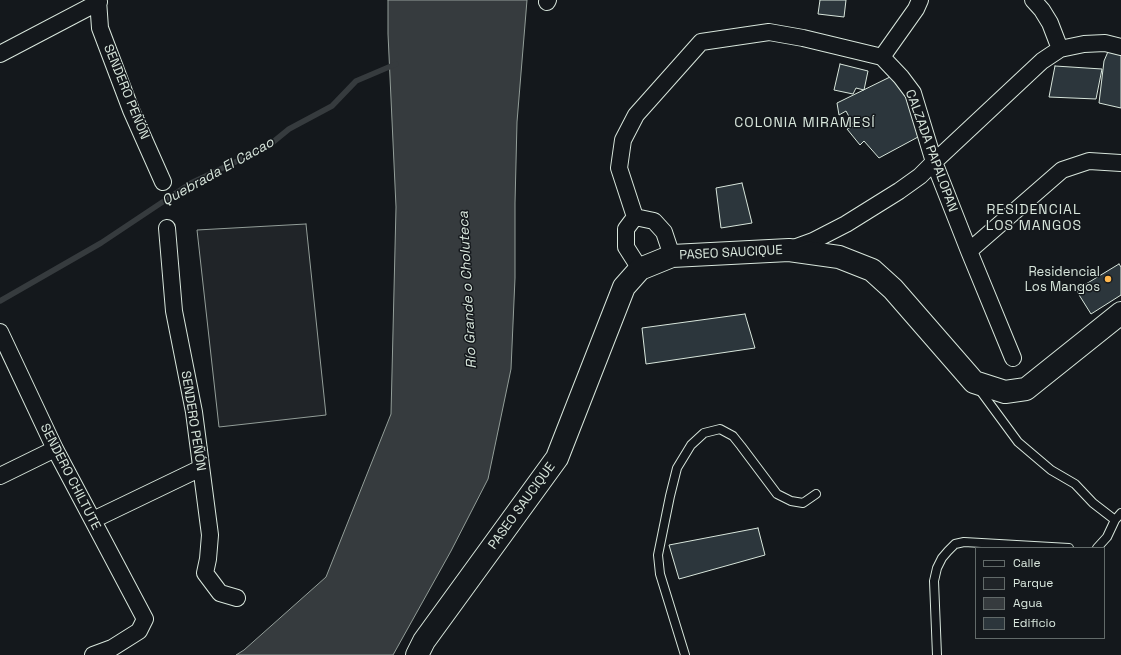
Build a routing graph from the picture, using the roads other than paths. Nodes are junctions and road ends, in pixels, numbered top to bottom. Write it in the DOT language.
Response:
graph roads {
  1 [pos="920,0"];
  2 [pos="1033,0"];
  3 [pos="98,1"];
  4 [pos="1121,47"];
  5 [pos="1060,49"];
  6 [pos="0,54"];
  7 [pos="882,57"];
  8 [pos="934,162"];
  9 [pos="1121,163"];
  10 [pos="163,182"];
  11 [pos="635,217"];
  12 [pos="167,228"];
  13 [pos="789,250"];
  14 [pos="969,251"];
  15 [pos="672,256"];
  16 [pos="640,269"];
  17 [pos="1121,313"];
  18 [pos="0,332"];
  19 [pos="1013,358"];
  20 [pos="974,382"];
  21 [pos="55,449"];
  22 [pos="201,468"];
  23 [pos="0,476"];
  24 [pos="816,494"];
  25 [pos="1121,513"];
  26 [pos="93,520"];
  27 [pos="1115,520"];
  28 [pos="1052,547"];
  29 [pos="1098,547"];
  30 [pos="237,598"];
  31 [pos="94,655"];
  32 [pos="417,655"];
  33 [pos="685,655"];
  34 [pos="937,655"];
  1 -- 7 [label="street"];
  2 -- 5 [label="street"];
  3 -- 6 [label="street"];
  3 -- 10 [label="street, SENDERO PEÑÓN"];
  4 -- 5 [label="street"];
  5 -- 8 [label="street"];
  7 -- 8 [label="street, CALZADA PAPALOPAN"];
  7 -- 11 [label="street"];
  8 -- 13 [label="street"];
  8 -- 14 [label="street, CALZADA PAPALOPAN"];
  9 -- 14 [label="street"];
  11 -- 15 [label="street"];
  11 -- 16 [label="street"];
  12 -- 22 [label="street, SENDERO PEÑÓN"];
  13 -- 15 [label="street, PASEO SAUCIQUE"];
  13 -- 20 [label="street, PASEO SAUCIQUE"];
  14 -- 19 [label="street, CALZADA PAPALOPAN"];
  15 -- 16 [label="street, PASEO SAUCIQUE"];
  16 -- 32 [label="street, PASEO SAUCIQUE"];
  17 -- 20 [label="street"];
  18 -- 21 [label="street, SENDERO CHILTUTE"];
  20 -- 27 [label="lane"];
  21 -- 23 [label="street"];
  21 -- 26 [label="street, SENDERO CHILTUTE"];
  22 -- 26 [label="street"];
  22 -- 30 [label="street, SENDERO PEÑÓN"];
  24 -- 33 [label="lane"];
  25 -- 27 [label="lane"];
  26 -- 31 [label="street, SENDERO CHILTUTE"];
  27 -- 29 [label="lane"];
  28 -- 34 [label="lane"];
}
